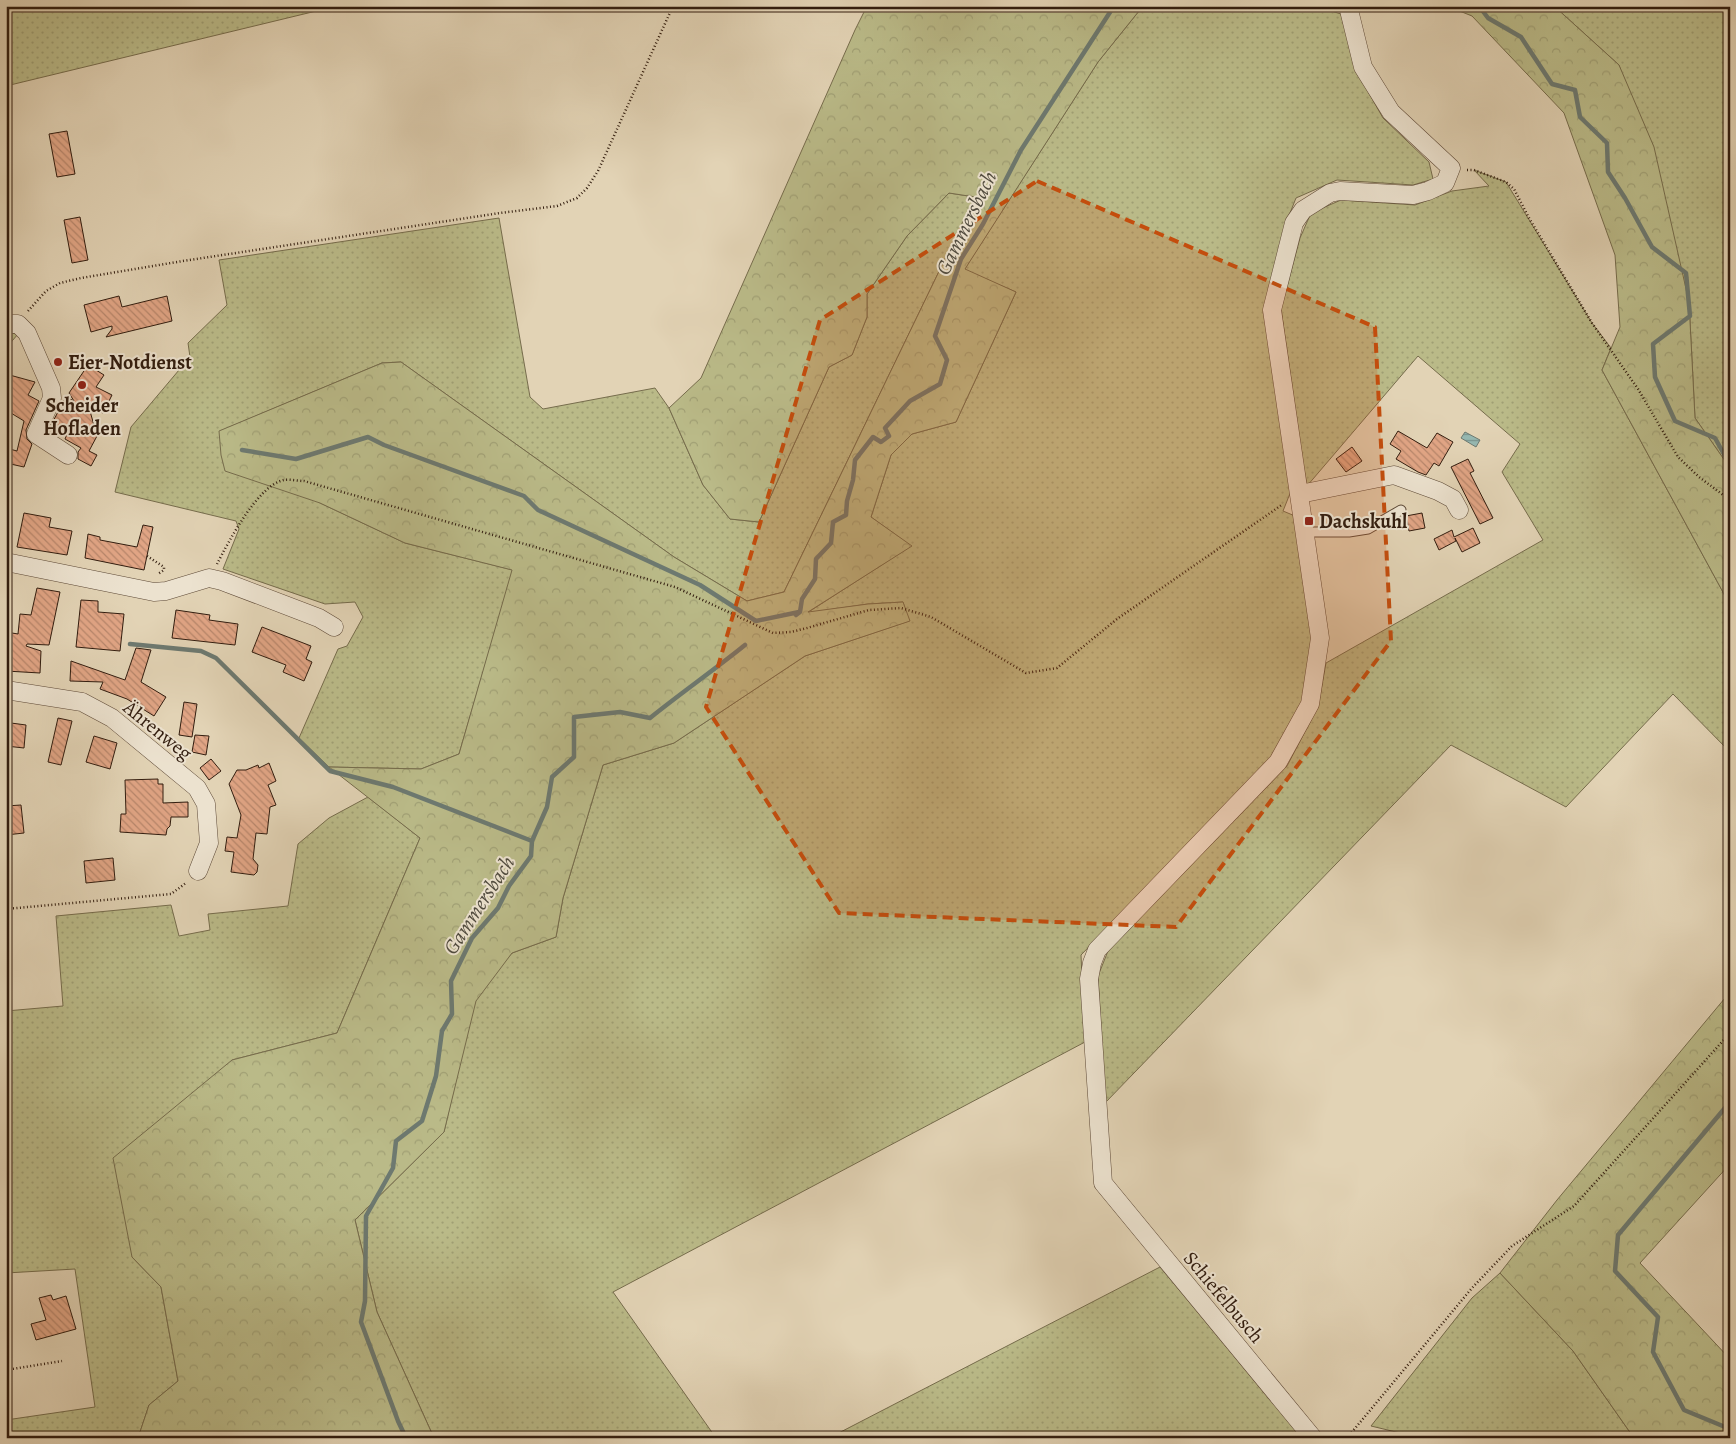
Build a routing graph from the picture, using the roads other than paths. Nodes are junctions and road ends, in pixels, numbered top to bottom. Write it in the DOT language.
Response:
graph roads {
  1 [pos="1348,6"];
  2 [pos="12,324"];
  3 [pos="68,455"];
  4 [pos="1300,494"];
  5 [pos="1402,510"];
  6 [pos="1459,510"];
  7 [pos="1305,532"];
  8 [pos="6,562"];
  9 [pos="334,627"];
  10 [pos="6,690"];
  11 [pos="198,871"];
  12 [pos="1313,1438"];
  1 -- 4 [label="street"];
  2 -- 3 [label="street"];
  4 -- 6 [label="street"];
  4 -- 7 [label="street"];
  5 -- 7 [label="lane"];
  7 -- 12 [label="street, Schiefelbusch"];
  8 -- 9 [label="street"];
  10 -- 11 [label="street, Ährenweg"];
}
